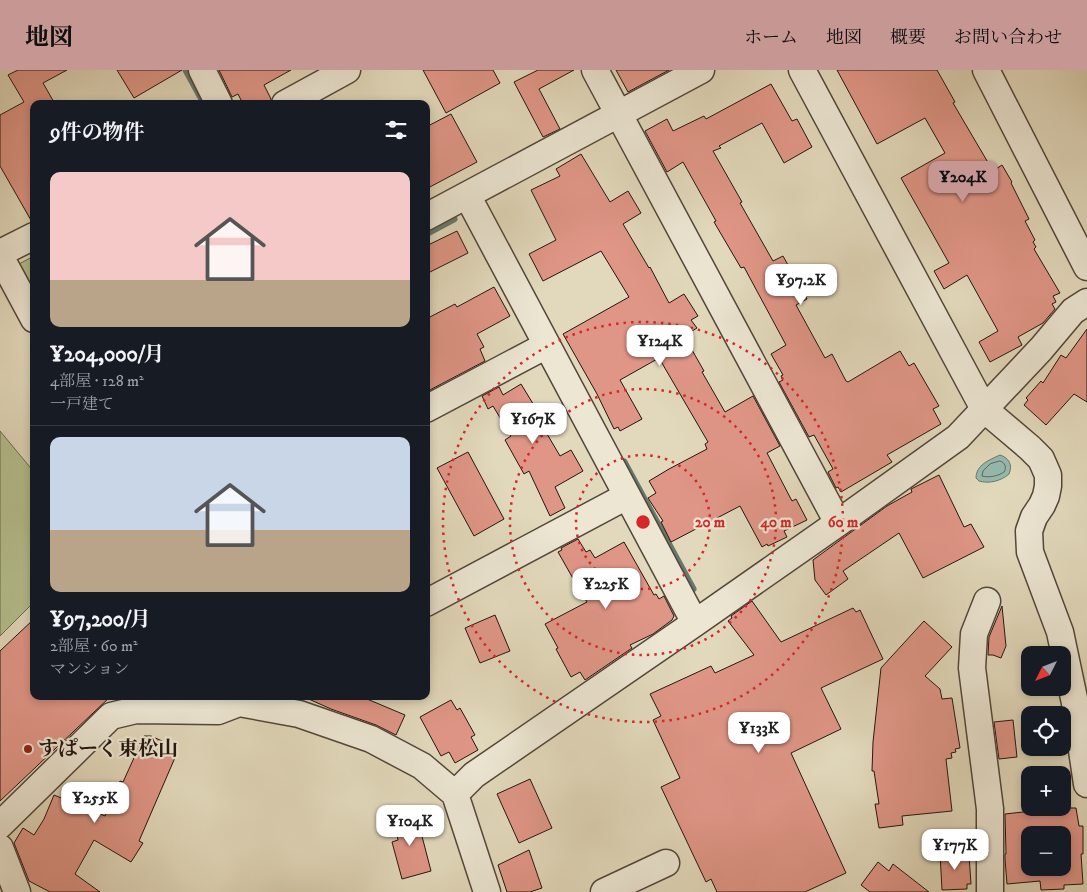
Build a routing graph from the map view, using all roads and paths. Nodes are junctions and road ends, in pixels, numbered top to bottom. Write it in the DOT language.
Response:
graph roads {
  1 [pos="202,70"];
  2 [pos="346,70"];
  3 [pos="596,70"];
  4 [pos="701,70"];
  5 [pos="802,70"];
  6 [pos="986,70"];
  7 [pos="217,100"];
  8 [pos="292,100"];
  9 [pos="620,114"];
  10 [pos="467,196"];
  11 [pos="430,215"];
  12 [pos="30,238"];
  13 [pos="0,254"];
  14 [pos="1087,267"];
  15 [pos="1087,302"];
  16 [pos="30,311"];
  17 [pos="547,345"];
  18 [pos="430,407"];
  19 [pos="984,409"];
  20 [pos="627,496"];
  21 [pos="838,523"];
  22 [pos="430,601"];
  23 [pos="987,601"];
  24 [pos="695,623"];
  25 [pos="238,700"];
  26 [pos="249,700"];
  27 [pos="1087,784"];
  28 [pos="456,794"];
  29 [pos="0,825"];
  30 [pos="0,848"];
  31 [pos="666,863"];
  32 [pos="17,892"];
  33 [pos="487,892"];
  34 [pos="604,892"];
  35 [pos="990,892"];
  1 -- 7 [label="street"];
  2 -- 8 [label="street"];
  3 -- 9 [label="street"];
  4 -- 9 [label="street"];
  5 -- 19 [label="street"];
  6 -- 14 [label="street"];
  9 -- 10 [label="street"];
  9 -- 21 [label="street"];
  10 -- 11 [label="street"];
  10 -- 17 [label="street"];
  12 -- 13 [label="street"];
  13 -- 16 [label="street"];
  15 -- 19 [label="street"];
  17 -- 18 [label="street"];
  17 -- 20 [label="street"];
  19 -- 21 [label="street"];
  19 -- 27 [label="street"];
  20 -- 22 [label="street"];
  20 -- 24 [label="street"];
  21 -- 24 [label="street"];
  23 -- 35 [label="street"];
  24 -- 28 [label="street"];
  25 -- 29 [label="street"];
  26 -- 28 [label="street"];
  28 -- 33 [label="street"];
  30 -- 32 [label="street"];
  31 -- 34 [label="street"];
}
